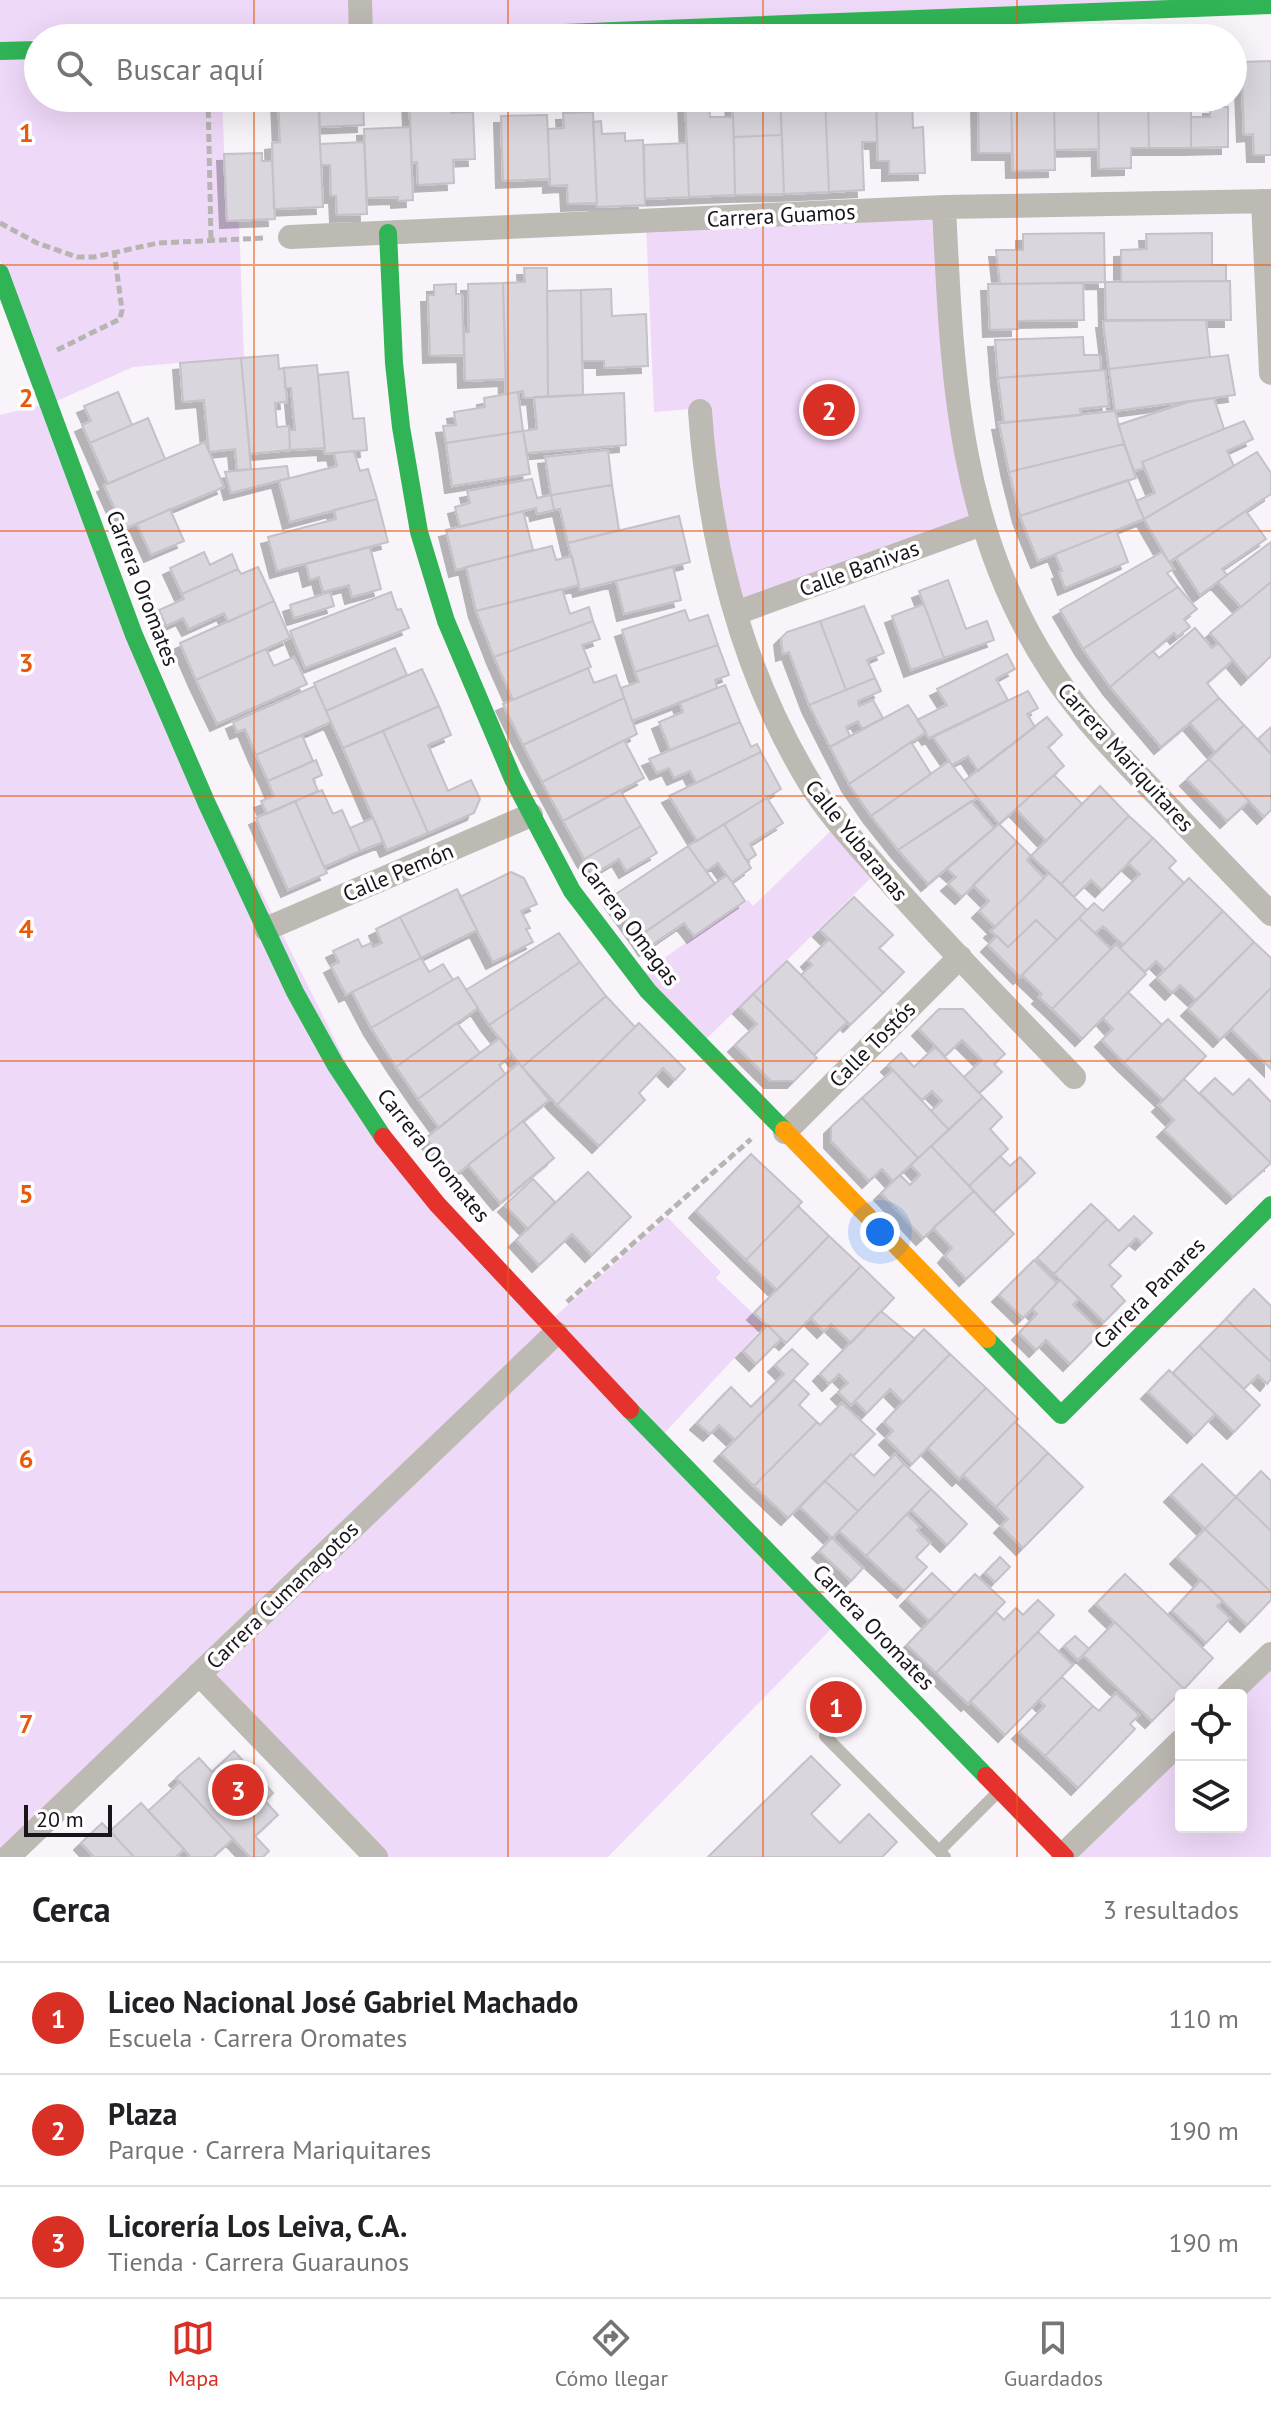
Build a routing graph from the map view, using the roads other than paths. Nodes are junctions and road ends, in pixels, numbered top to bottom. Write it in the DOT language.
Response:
graph roads {
  1 [pos="360,0"];
  2 [pos="1271,5"];
  3 [pos="361,24"];
  4 [pos="790,24"];
  5 [pos="24,50"];
  6 [pos="0,51"];
  7 [pos="1267,201"];
  8 [pos="944,207"];
  9 [pos="388,233"];
  10 [pos="290,237"];
  11 [pos="0,273"];
  12 [pos="1271,373"];
  13 [pos="700,411"];
  14 [pos="982,524"];
  15 [pos="736,613"];
  16 [pos="531,815"];
  17 [pos="1267,901"];
  18 [pos="266,929"];
  19 [pos="960,957"];
  20 [pos="1074,1077"];
  21 [pos="778,1125"];
  22 [pos="1271,1205"];
  23 [pos="551,1327"];
  24 [pos="1061,1415"];
  25 [pos="1271,1654"];
  26 [pos="199,1674"];
  27 [pos="1234,1689"];
  28 [pos="825,1736"];
  29 [pos="1175,1747"];
  30 [pos="1000,1791"];
  31 [pos="942,1854"];
  32 [pos="1064,1856"];
  33 [pos="8,1857"];
  34 [pos="376,1857"];
  1 -- 3 [label="street"];
  2 -- 4 [label="street"];
  5 -- 6 [label="street"];
  7 -- 8 [label="street, Carrera Guamos"];
  7 -- 12 [label="street"];
  8 -- 9 [label="street, Carrera Guamos"];
  8 -- 14 [label="street, Carrera Mariquitares"];
  9 -- 10 [label="street, Carrera Guamos"];
  9 -- 16 [label="street, Carrera Omagas"];
  11 -- 18 [label="street, Carrera Oromates"];
  13 -- 15 [label="street, Calle Yubaranas"];
  14 -- 15 [label="street, Calle Banivas"];
  14 -- 17 [label="street, Carrera Mariquitares"];
  15 -- 19 [label="street, Calle Yubaranas"];
  16 -- 18 [label="street, Calle Pemón"];
  16 -- 21 [label="street, Carrera Omagas"];
  18 -- 23 [label="street, Carrera Oromates"];
  19 -- 20 [label="street, Calle Yubaranas"];
  19 -- 21 [label="street, Calle Tostós"];
  21 -- 24 [label="street, Carrera Omagas"];
  22 -- 24 [label="street, Carrera Panares"];
  23 -- 26 [label="street, Carrera Cumanagotos"];
  23 -- 30 [label="street, Carrera Oromates"];
  25 -- 27 [label="street"];
  26 -- 33 [label="street, Carrera Cumanagotos"];
  26 -- 34 [label="street"];
  28 -- 31 [label="lane"];
  29 -- 32 [label="street"];
  30 -- 31 [label="lane"];
  30 -- 32 [label="street, Carrera Oromates"];
}
